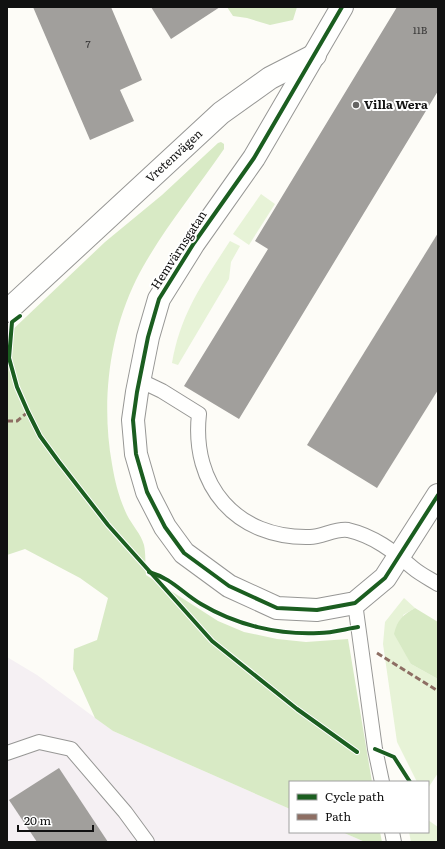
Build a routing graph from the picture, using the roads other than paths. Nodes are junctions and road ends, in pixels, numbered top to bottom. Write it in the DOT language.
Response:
graph roads {
  1 [pos="342,7"];
  2 [pos="315,54"];
  3 [pos="7,311"];
  4 [pos="139,380"];
  5 [pos="438,495"];
  6 [pos="401,556"];
  7 [pos="438,584"];
  8 [pos="355,603"];
  9 [pos="7,753"];
  10 [pos="382,781"];
  11 [pos="147,842"];
  1 -- 2 [label="street"];
  2 -- 3 [label="street, Vretenvägen"];
  2 -- 4 [label="street, Hemvärnsgatan"];
  4 -- 6 [label="lane"];
  4 -- 8 [label="street, Hemvärnsgatan"];
  5 -- 6 [label="street, Hemvärnsgatan"];
  6 -- 7 [label="lane"];
  6 -- 8 [label="street, Hemvärnsgatan"];
  8 -- 10 [label="lane"];
  9 -- 11 [label="lane"];
}
